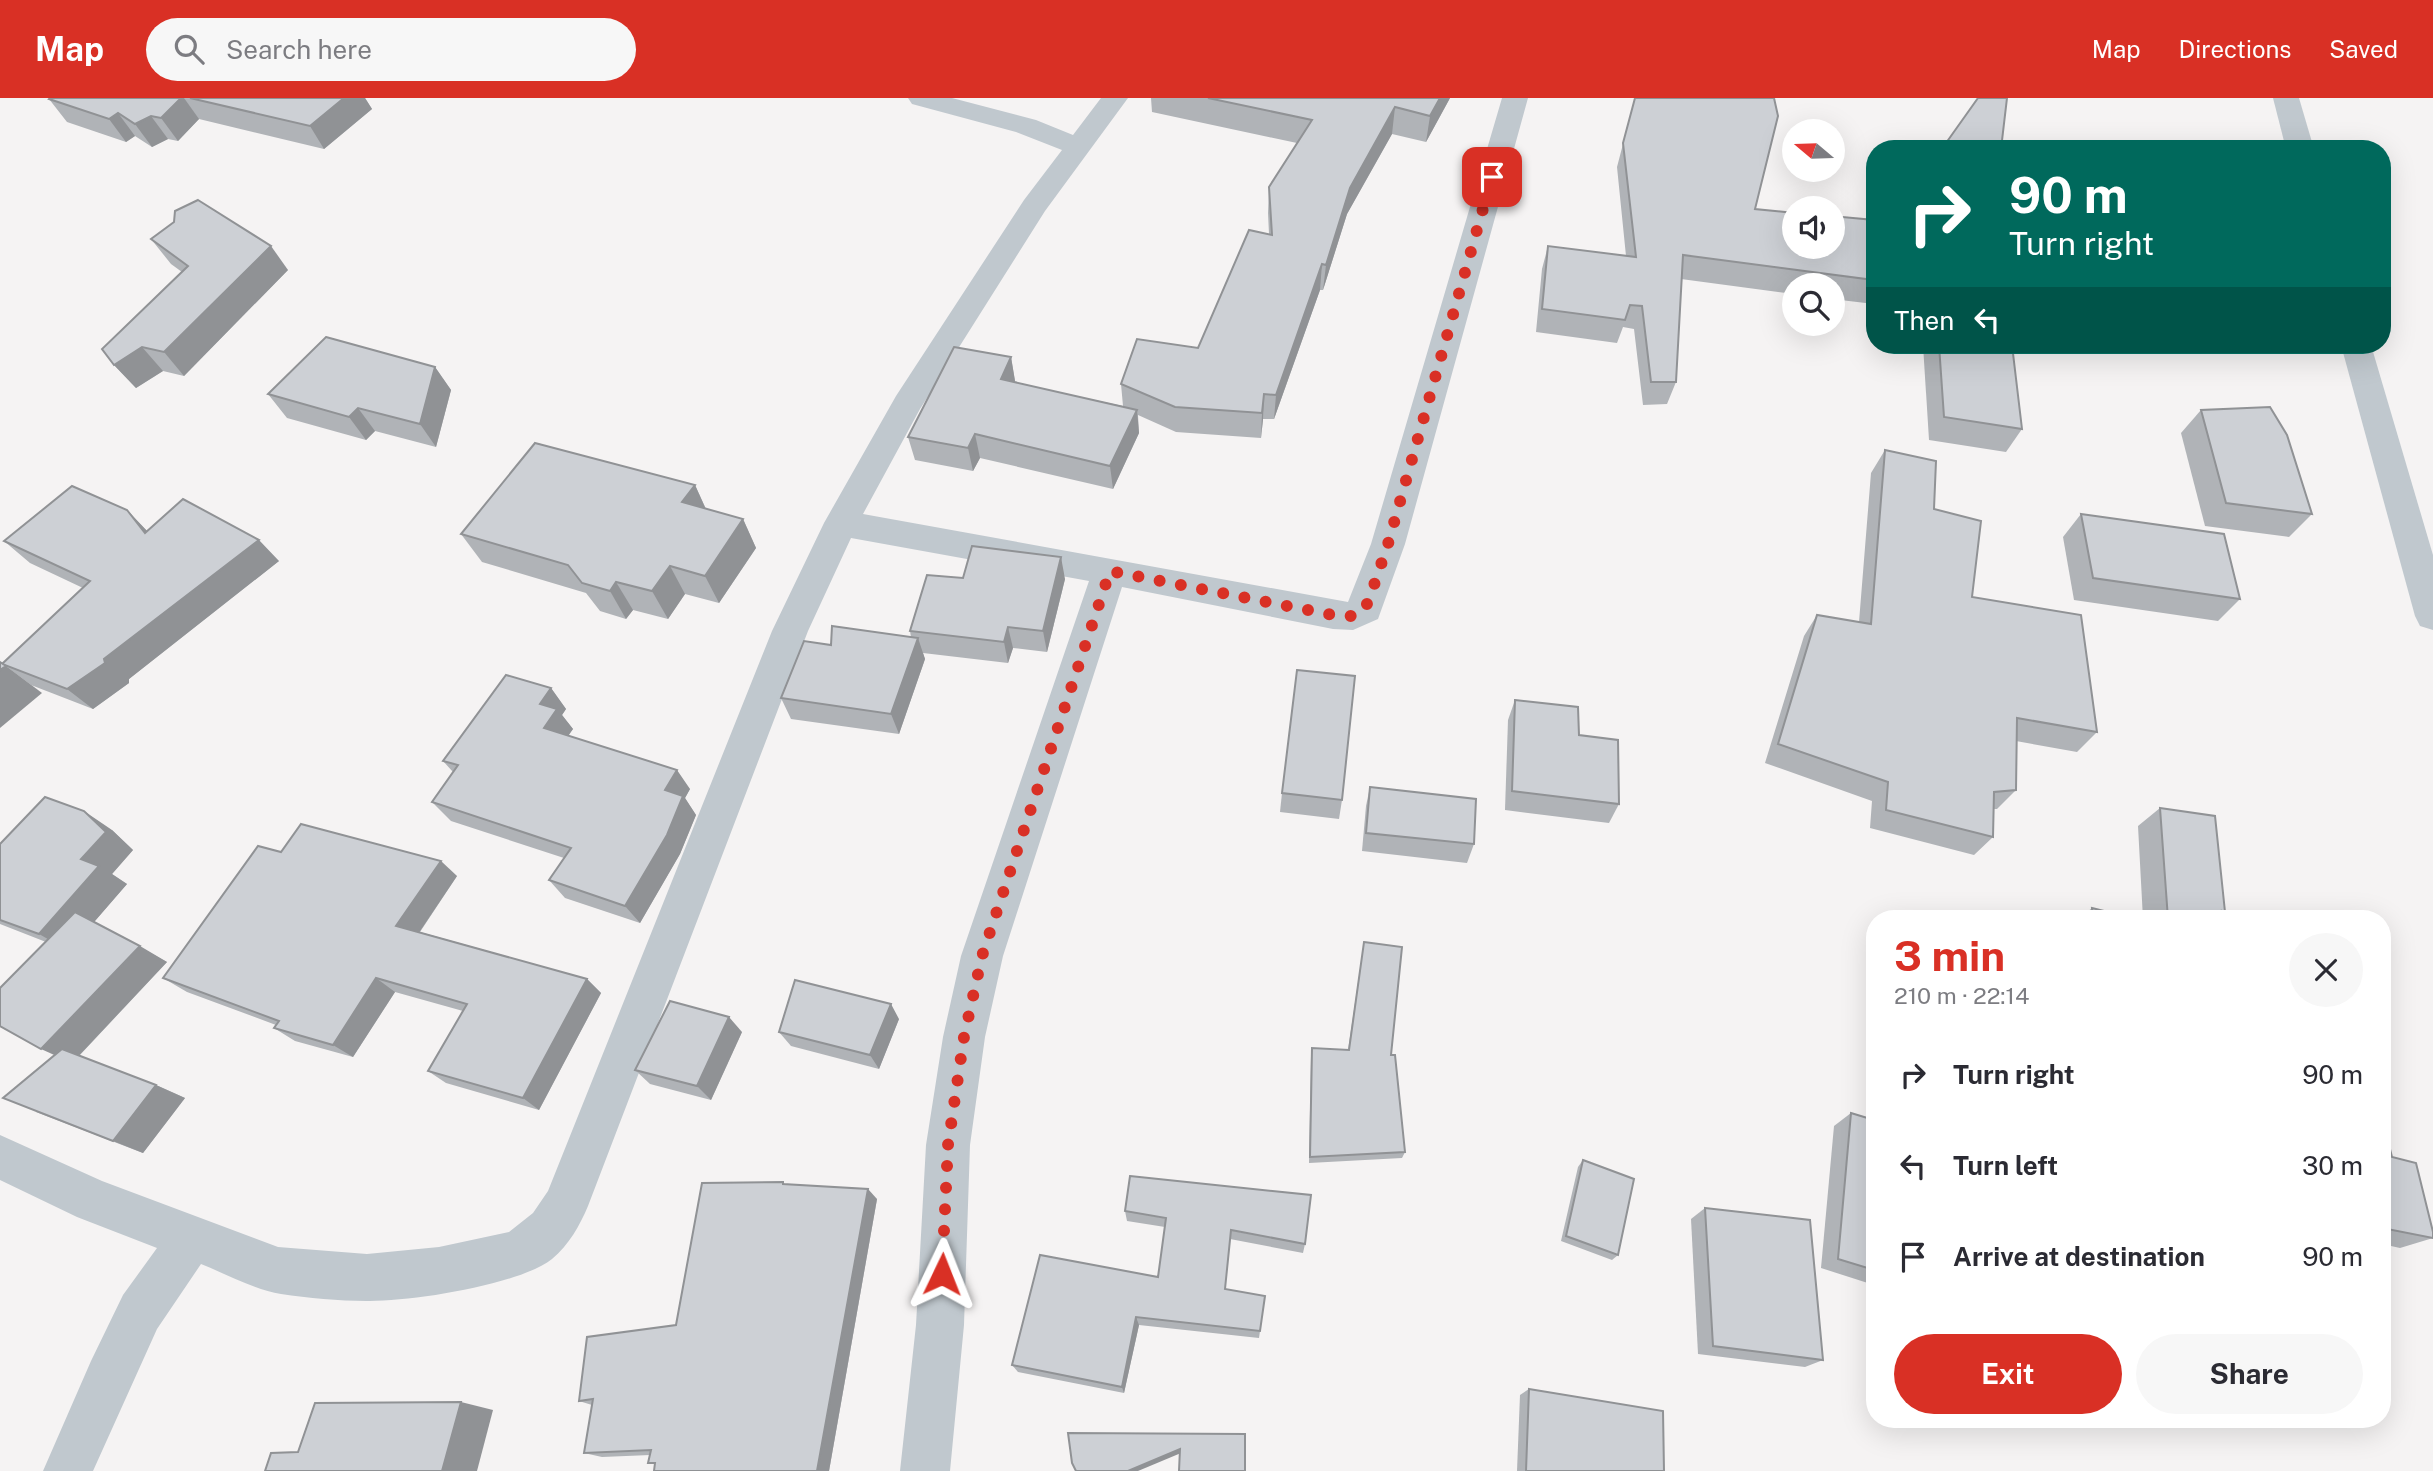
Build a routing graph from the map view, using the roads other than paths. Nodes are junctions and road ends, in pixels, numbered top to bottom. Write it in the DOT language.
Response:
graph roads {
  1 [pos="920,98"];
  2 [pos="1115,98"];
  3 [pos="1515,98"];
  4 [pos="2286,98"];
  5 [pos="2298,140"];
  6 [pos="1079,147"];
  7 [pos="2359,354"];
  8 [pos="841,523"];
  9 [pos="1110,571"];
  10 [pos="2433,616"];
  11 [pos="0,1157"];
  12 [pos="191,1237"];
  13 [pos="68,1471"];
  14 [pos="925,1471"];
  1 -- 6 [label="street"];
  2 -- 6 [label="street"];
  3 -- 9 [label="street"];
  4 -- 5 [label="street"];
  6 -- 8 [label="street"];
  7 -- 10 [label="street"];
  8 -- 9 [label="street"];
  8 -- 12 [label="street"];
  9 -- 14 [label="street"];
  11 -- 12 [label="street"];
  12 -- 13 [label="street"];
}
